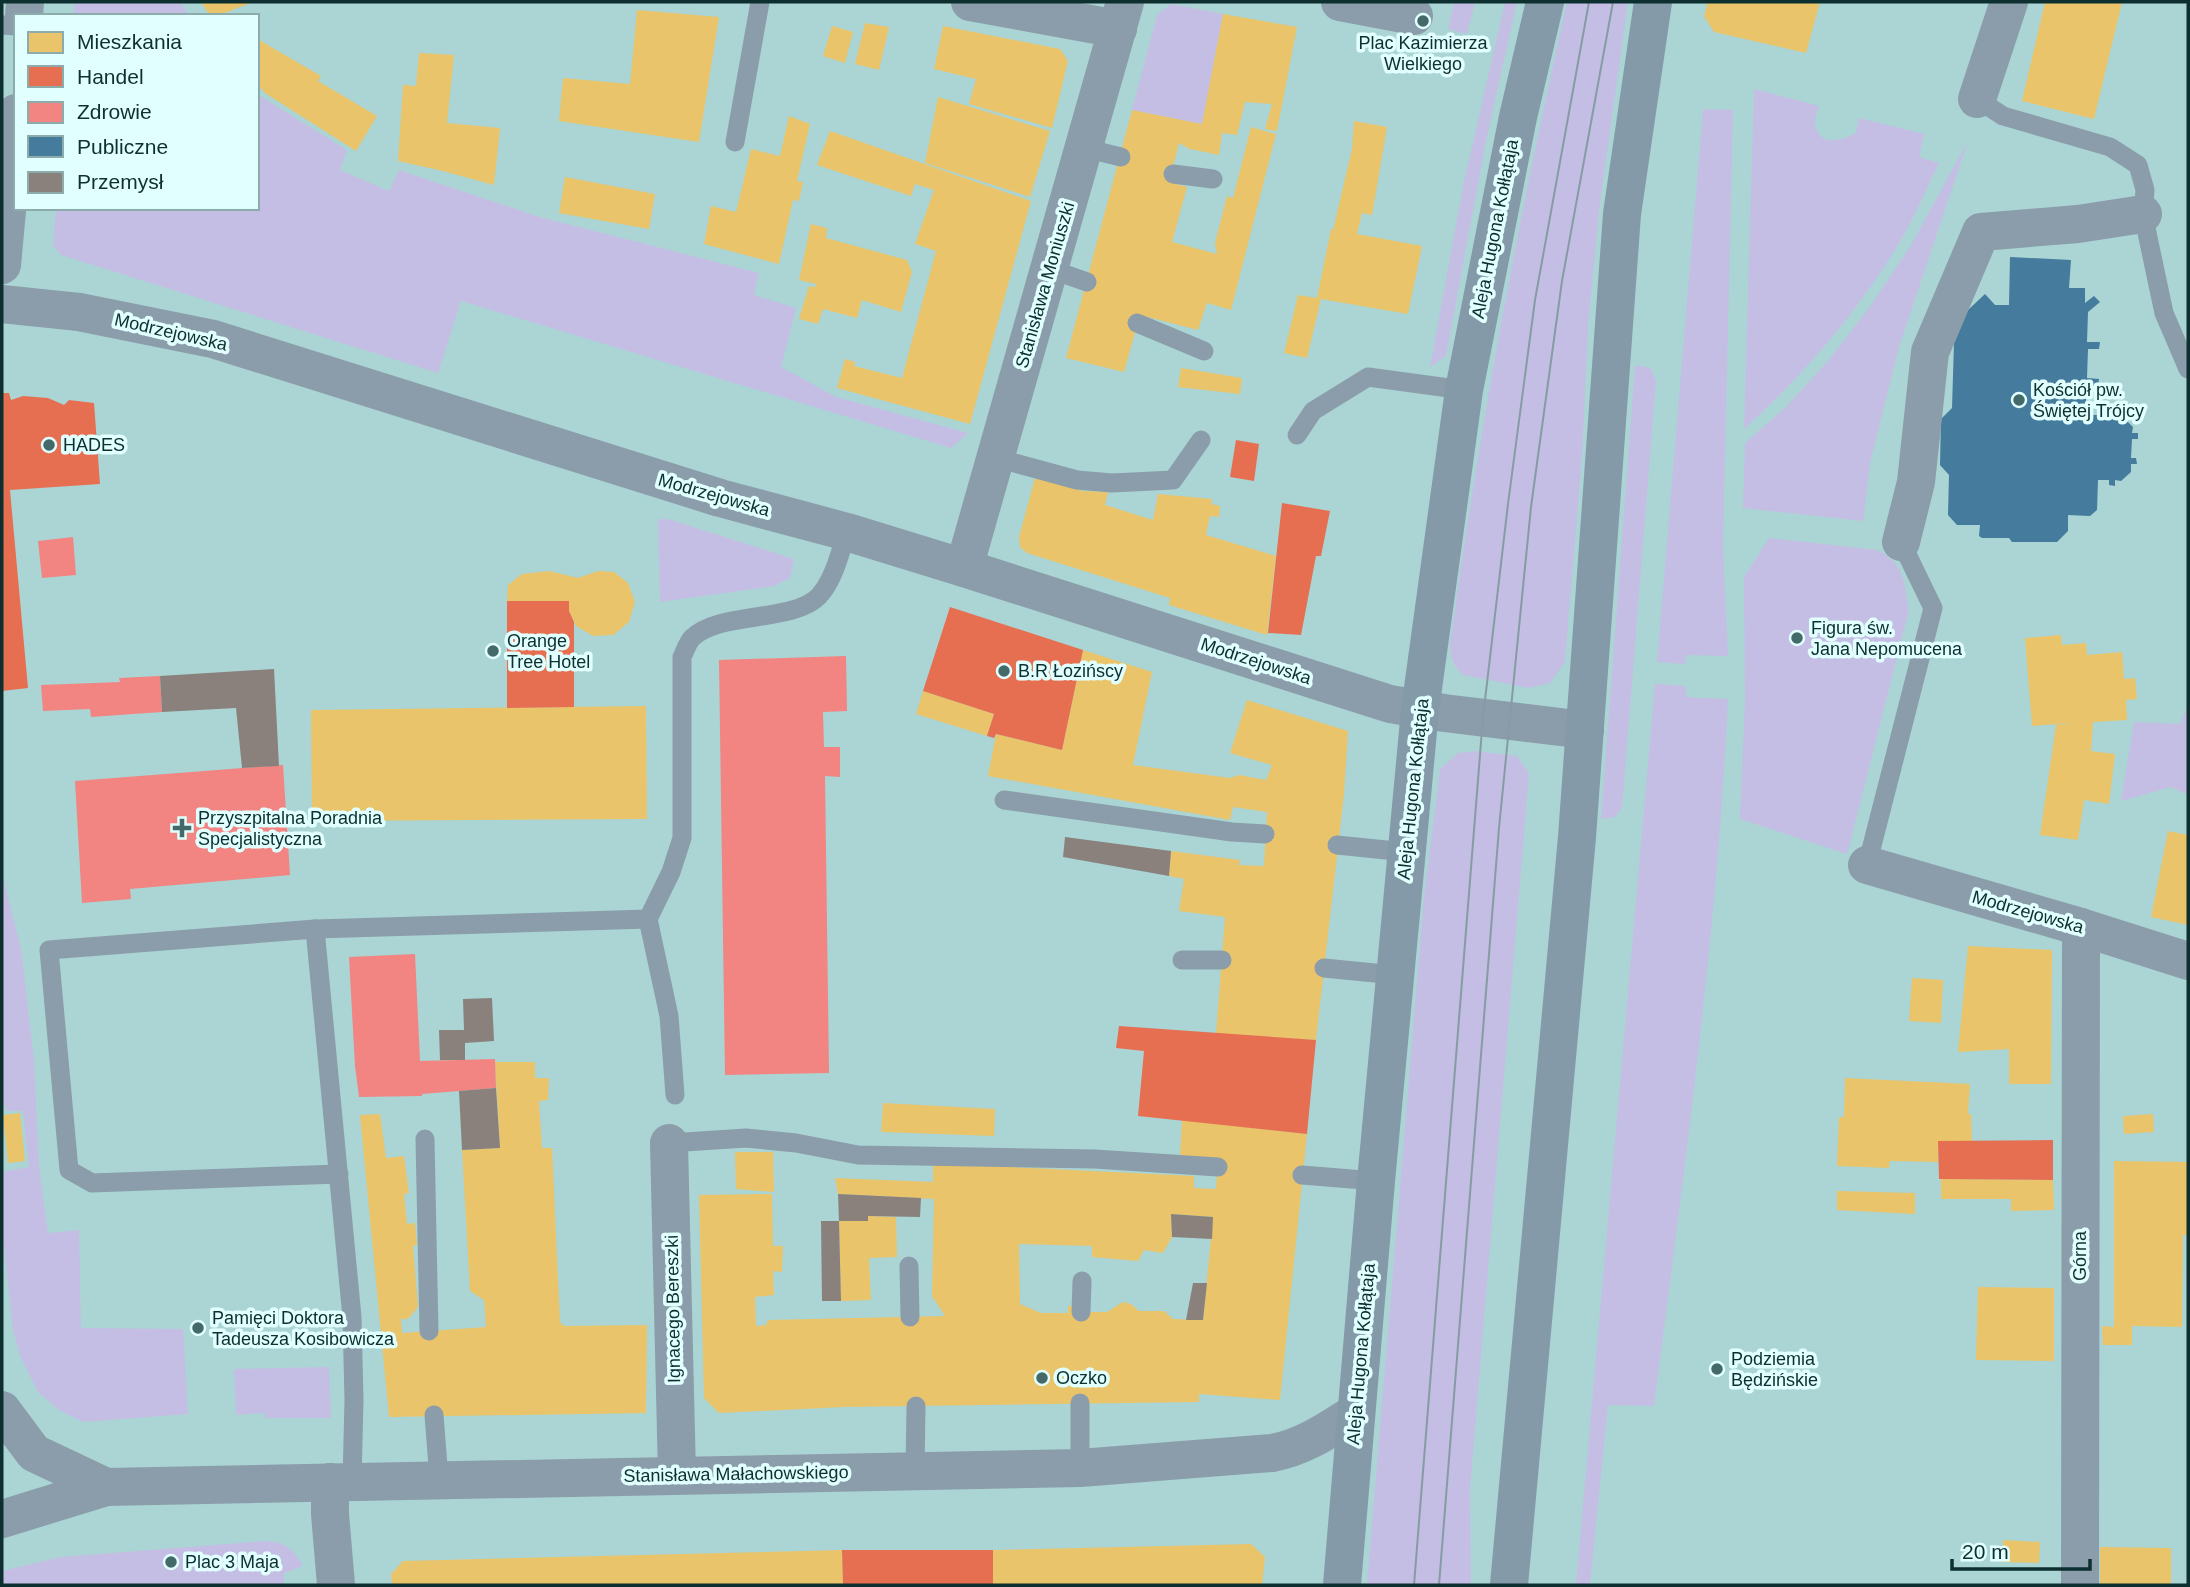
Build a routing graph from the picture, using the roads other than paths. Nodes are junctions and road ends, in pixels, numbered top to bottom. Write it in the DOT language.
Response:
graph roads {
  1 [pos="760,2"];
  2 [pos="970,2"];
  3 [pos="1340,2"];
  4 [pos="1545,2"];
  5 [pos="1653,2"];
  6 [pos="2010,2"];
  7 [pos="1121,15"];
  8 [pos="1414,16"];
  9 [pos="1977,99"];
  10 [pos="14,137"];
  11 [pos="735,142"];
  12 [pos="1084,148"];
  13 [pos="1121,157"];
  14 [pos="1173,174"];
  15 [pos="1213,179"];
  16 [pos="2143,214"];
  17 [pos="2,265"];
  18 [pos="1050,268"];
  19 [pos="1087,282"];
  20 [pos="2,304"];
  21 [pos="1138,323"];
  22 [pos="1204,351"];
  23 [pos="2188,369"];
  24 [pos="1464,390"];
  25 [pos="1297,435"];
  26 [pos="1201,440"];
  27 [pos="996,458"];
  28 [pos="847,532"];
  29 [pos="1900,542"];
  30 [pos="964,568"];
  31 [pos="1420,710"];
  32 [pos="1586,730"];
  33 [pos="1004,800"];
  34 [pos="1265,834"];
  35 [pos="1337,845"];
  36 [pos="1406,852"];
  37 [pos="1867,865"];
  38 [pos="648,919"];
  39 [pos="2081,927"];
  40 [pos="315,929"];
  41 [pos="1182,960"];
  42 [pos="1222,960"];
  43 [pos="2188,961"];
  44 [pos="1324,968"];
  45 [pos="1395,975"];
  46 [pos="675,1095"];
  47 [pos="425,1139"];
  48 [pos="669,1143"];
  49 [pos="1218,1167"];
  50 [pos="339,1174"];
  51 [pos="1302,1175"];
  52 [pos="1376,1181"];
  53 [pos="909,1266"];
  54 [pos="1082,1281"];
  55 [pos="1081,1312"];
  56 [pos="910,1317"];
  57 [pos="429,1331"];
  58 [pos="1080,1404"];
  59 [pos="916,1406"];
  60 [pos="2,1410"];
  61 [pos="1355,1413"];
  62 [pos="434,1415"];
  63 [pos="1080,1468"];
  64 [pos="915,1471"];
  65 [pos="677,1475"];
  66 [pos="439,1479"];
  67 [pos="341,1482"];
  68 [pos="106,1487"];
  69 [pos="2,1519"];
  70 [pos="337,1585"];
  71 [pos="1342,1585"];
  72 [pos="1509,1585"];
  73 [pos="2080,1585"];
  1 -- 11 [label="lane"];
  2 -- 7 [label="street"];
  3 -- 8 [label="street"];
  4 -- 24 [label="main road, Aleja Hugona Kołłątaja"];
  5 -- 32 [label="main road"];
  6 -- 9 [label="street"];
  7 -- 12 [label="street, Stanisława Moniuszki"];
  9 -- 16 [label="lane"];
  10 -- 17 [label="street"];
  12 -- 13 [label="lane"];
  12 -- 18 [label="street, Stanisława Moniuszki"];
  14 -- 15 [label="lane"];
  16 -- 23 [label="lane"];
  16 -- 29 [label="street"];
  18 -- 19 [label="lane"];
  18 -- 27 [label="street, Stanisława Moniuszki"];
  20 -- 28 [label="street, Modrzejowska"];
  21 -- 22 [label="lane"];
  24 -- 25 [label="lane"];
  24 -- 31 [label="main road, Aleja Hugona Kołłątaja"];
  26 -- 27 [label="lane"];
  27 -- 30 [label="street, Stanisława Moniuszki"];
  28 -- 30 [label="street, Modrzejowska"];
  28 -- 38 [label="lane"];
  29 -- 37 [label="lane"];
  30 -- 31 [label="street, Modrzejowska"];
  31 -- 32 [label="street, Modrzejowska"];
  31 -- 36 [label="main road, Aleja Hugona Kołłątaja"];
  32 -- 72 [label="main road"];
  33 -- 34 [label="lane"];
  35 -- 36 [label="lane"];
  36 -- 45 [label="main road, Aleja Hugona Kołłątaja"];
  37 -- 39 [label="street, Modrzejowska"];
  38 -- 40 [label="lane"];
  38 -- 46 [label="lane"];
  39 -- 43 [label="street, Modrzejowska"];
  39 -- 73 [label="street, Górna"];
  40 -- 50 [label="lane"];
  40 -- 50 [label="lane"];
  41 -- 42 [label="lane"];
  44 -- 45 [label="lane"];
  45 -- 52 [label="main road, Aleja Hugona Kołłątaja"];
  47 -- 57 [label="lane"];
  48 -- 49 [label="lane"];
  48 -- 65 [label="street, Ignacego Bereszki"];
  50 -- 67 [label="lane"];
  51 -- 52 [label="lane"];
  52 -- 61 [label="main road, Aleja Hugona Kołłątaja"];
  53 -- 56 [label="lane"];
  54 -- 55 [label="lane"];
  58 -- 63 [label="lane"];
  59 -- 64 [label="lane"];
  60 -- 68 [label="street, Stanisława Małachowskiego"];
  61 -- 63 [label="street, Stanisława Małachowskiego"];
  61 -- 71 [label="main road, Aleja Hugona Kołłątaja"];
  62 -- 66 [label="lane"];
  63 -- 64 [label="street, Stanisława Małachowskiego"];
  64 -- 65 [label="street, Stanisława Małachowskiego"];
  65 -- 66 [label="street, Stanisława Małachowskiego"];
  66 -- 67 [label="street, Stanisława Małachowskiego"];
  67 -- 68 [label="street, Stanisława Małachowskiego"];
  67 -- 70 [label="street"];
  68 -- 69 [label="street, Stanisława Małachowskiego"];
}
